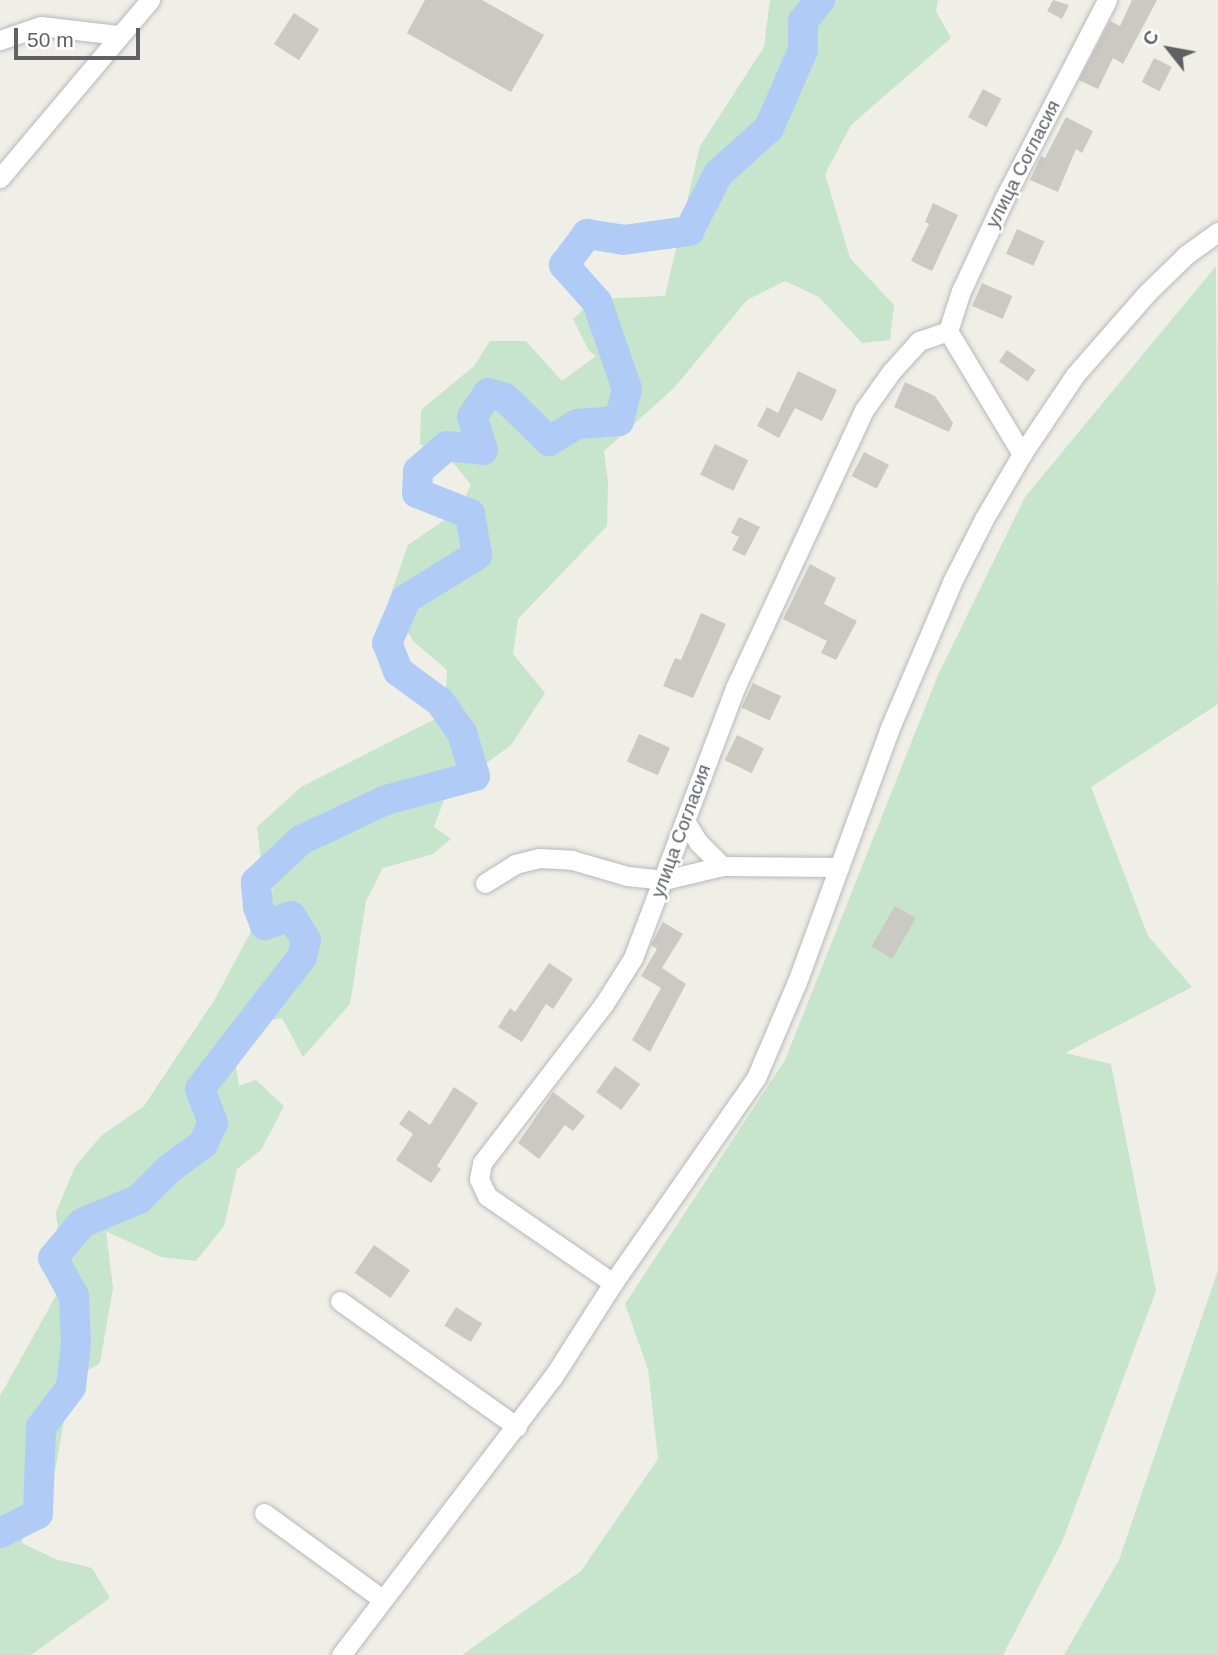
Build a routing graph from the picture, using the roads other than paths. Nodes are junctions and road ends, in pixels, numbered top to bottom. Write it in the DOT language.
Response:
graph roads {
  1 [pos="150,0"];
  2 [pos="1107,0"];
  3 [pos="119,36"];
  4 [pos="0,40"];
  5 [pos="0,178"];
  6 [pos="1218,232"];
  7 [pos="948,331"];
  8 [pos="1023,454"];
  9 [pos="685,821"];
  10 [pos="722,866"];
  11 [pos="839,867"];
  12 [pos="664,880"];
  13 [pos="485,883"];
  14 [pos="613,1283"];
  15 [pos="340,1301"];
  16 [pos="517,1427"];
  17 [pos="264,1513"];
  18 [pos="382,1599"];
  19 [pos="341,1655"];
  1 -- 3 [label="street"];
  2 -- 7 [label="street, улица Согласия"];
  3 -- 4 [label="street"];
  3 -- 5 [label="street"];
  6 -- 8 [label="street"];
  7 -- 8 [label="street"];
  7 -- 9 [label="street, улица Согласия"];
  8 -- 11 [label="street"];
  9 -- 10 [label="street"];
  9 -- 12 [label="street, улица Согласия"];
  10 -- 11 [label="street"];
  10 -- 12 [label="street"];
  11 -- 14 [label="street"];
  12 -- 13 [label="street"];
  12 -- 14 [label="street, улица Согласия"];
  14 -- 16 [label="street"];
  15 -- 16 [label="street"];
  16 -- 18 [label="street"];
  17 -- 18 [label="street"];
  18 -- 19 [label="street"];
}
